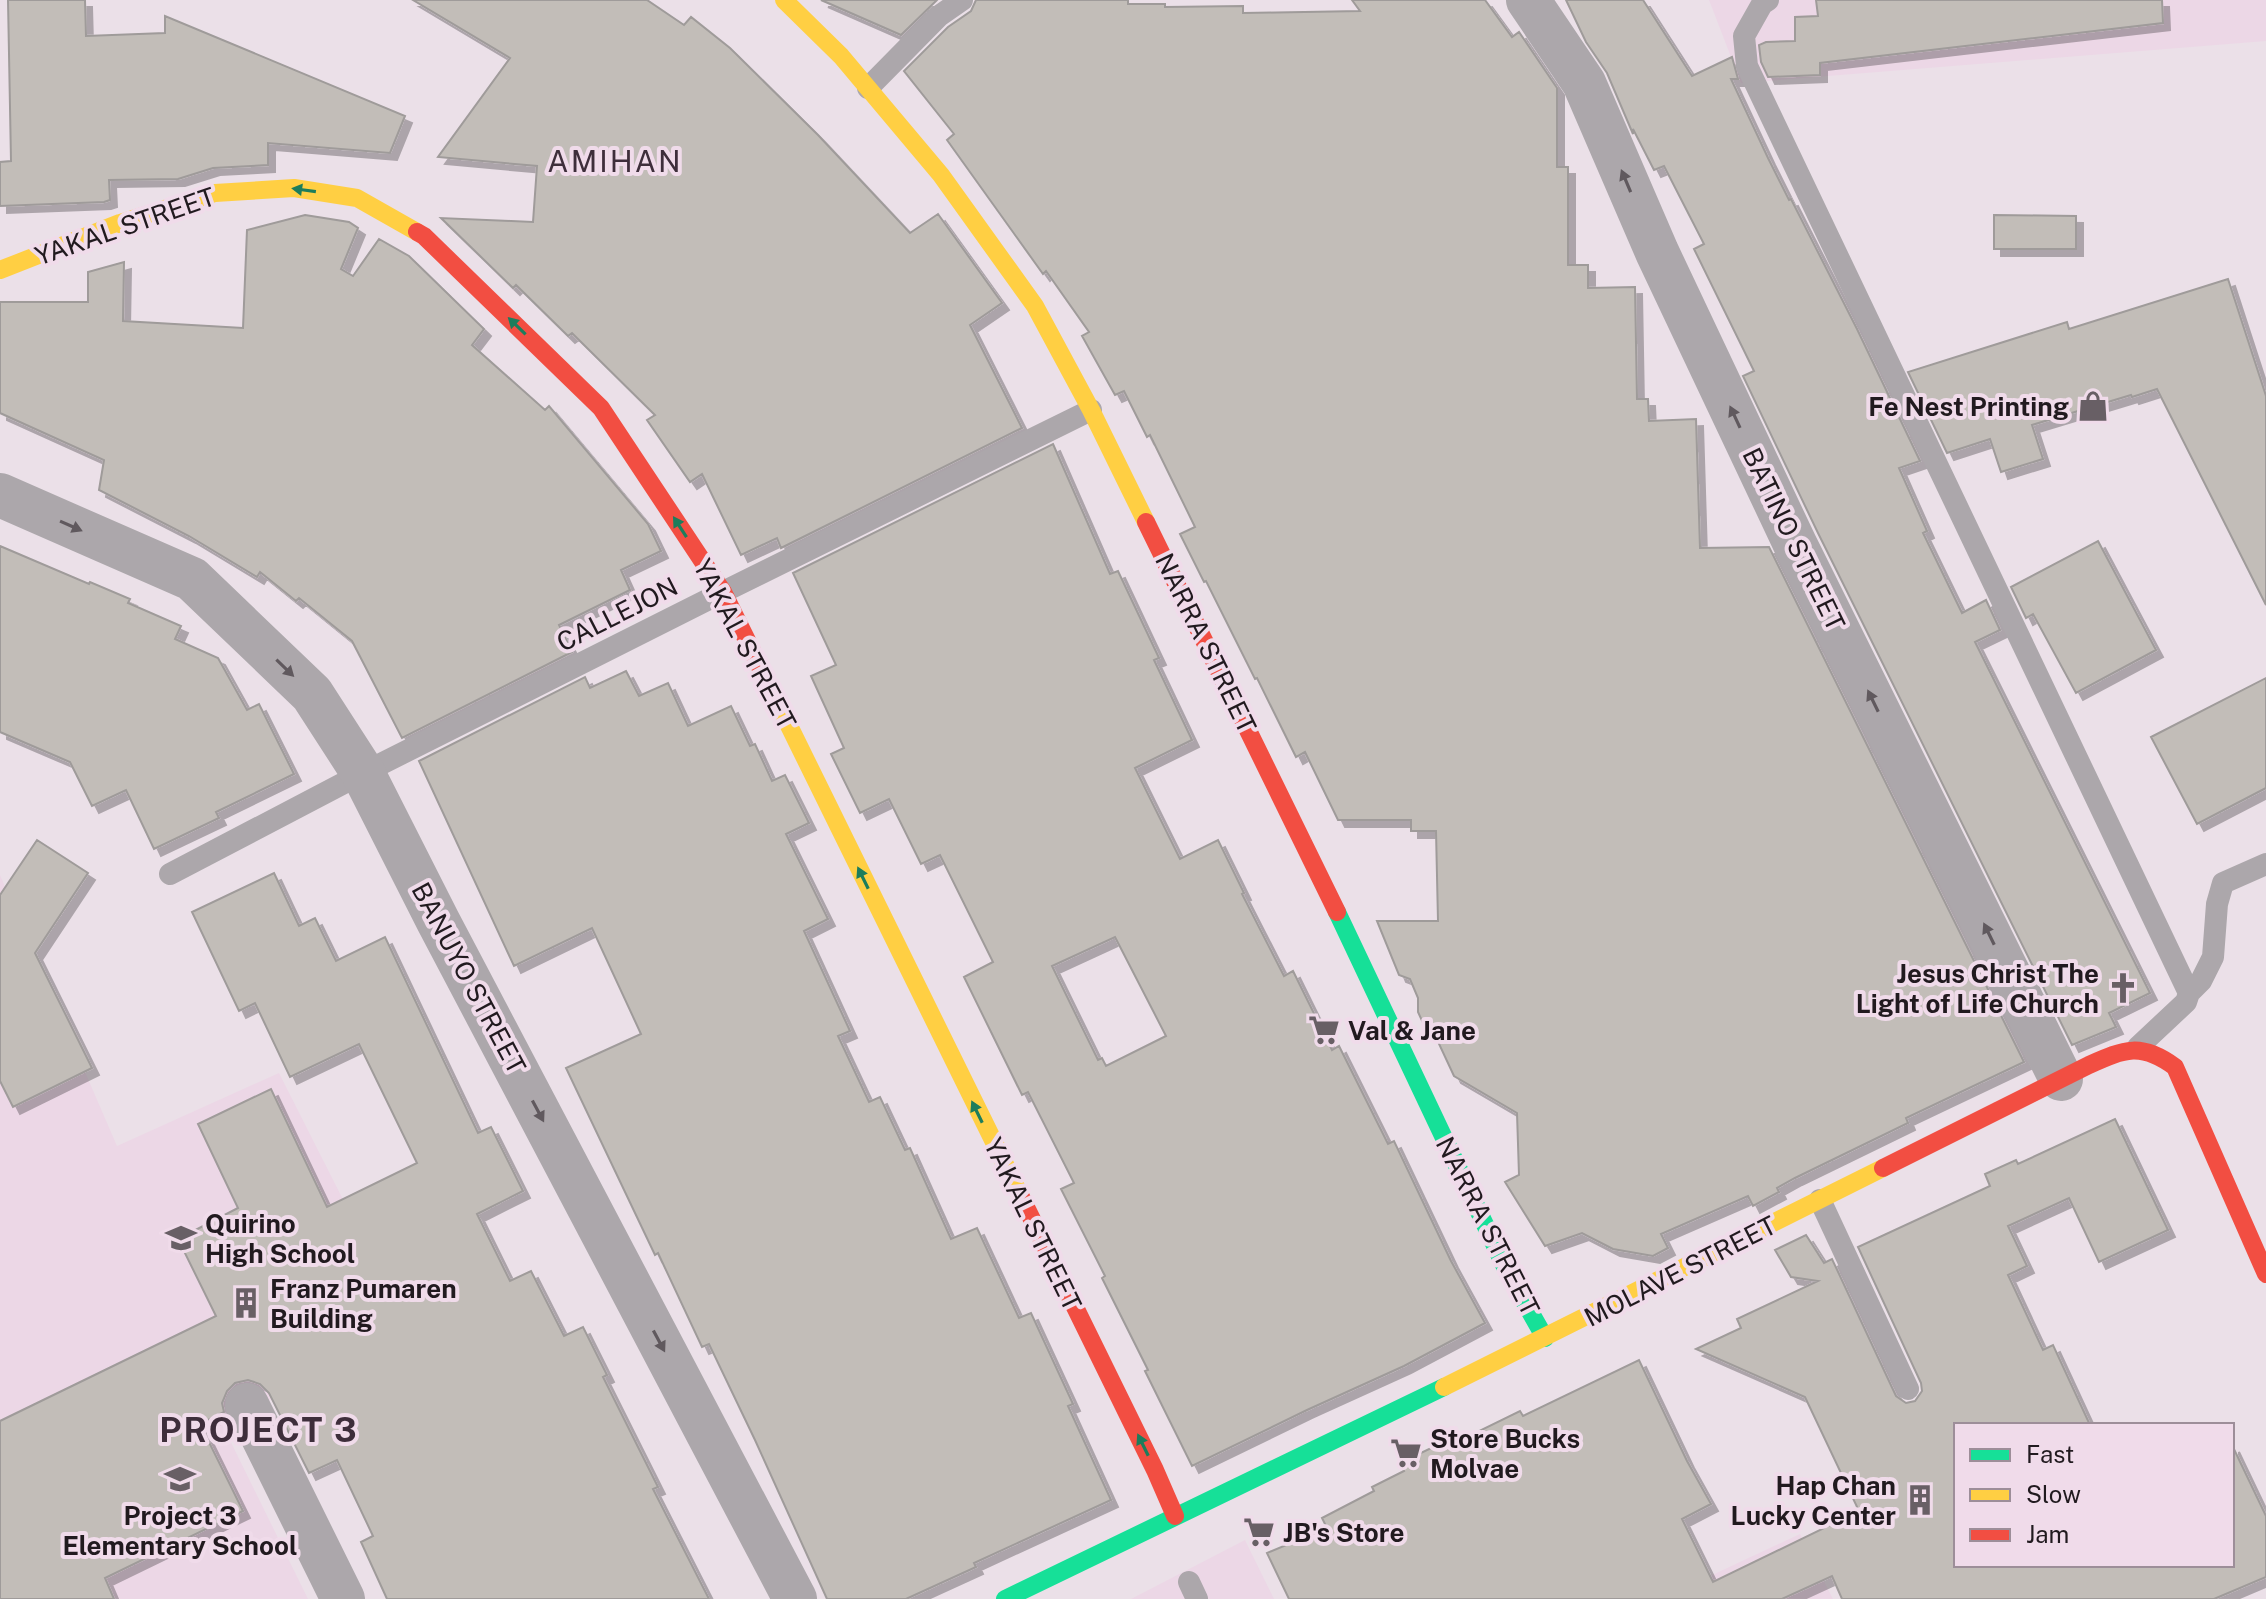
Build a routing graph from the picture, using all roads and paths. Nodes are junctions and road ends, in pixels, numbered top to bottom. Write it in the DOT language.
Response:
graph roads {
  1 [pos="784,0"];
  2 [pos="962,0"];
  3 [pos="1528,0"];
  4 [pos="1768,0"];
  5 [pos="868,88"];
  6 [pos="0,270"];
  7 [pos="1091,410"];
  8 [pos="0,495"];
  9 [pos="723,592"];
  10 [pos="363,773"];
  11 [pos="2266,864"];
  12 [pos="170,874"];
  13 [pos="2189,993"];
  14 [pos="2138,1047"];
  15 [pos="2061,1079"];
  16 [pos="1820,1200"];
  17 [pos="2266,1274"];
  18 [pos="1545,1338"];
  19 [pos="1908,1389"];
  20 [pos="247,1405"];
  21 [pos="1175,1516"];
  22 [pos="343,1599"];
  23 [pos="795,1599"];
  24 [pos="1005,1599"];
  1 -- 5 [label="street, NARRA STREET"];
  2 -- 5 [label="lane"];
  15 -- 3 [label="street, BATINO STREET, one-way"];
  4 -- 13 [label="lane"];
  5 -- 7 [label="street, NARRA STREET"];
  9 -- 6 [label="street, YAKAL STREET, one-way"];
  7 -- 9 [label="lane, CALLEJON"];
  7 -- 18 [label="street, NARRA STREET"];
  8 -- 10 [label="street, BANUYO STREET, one-way"];
  9 -- 10 [label="lane, CALLEJON"];
  21 -- 9 [label="street, YAKAL STREET, one-way"];
  10 -- 12 [label="lane, CALLEJON"];
  10 -- 23 [label="street, BANUYO STREET, one-way"];
  11 -- 13 [label="lane"];
  13 -- 14 [label="lane"];
  14 -- 15 [label="street, MOLAVE STREET"];
  14 -- 17 [label="street"];
  15 -- 16 [label="street, MOLAVE STREET"];
  16 -- 18 [label="street, MOLAVE STREET"];
  16 -- 19 [label="lane"];
  18 -- 21 [label="street, MOLAVE STREET"];
  20 -- 22 [label="street"];
  21 -- 24 [label="street, MOLAVE STREET"];
}
